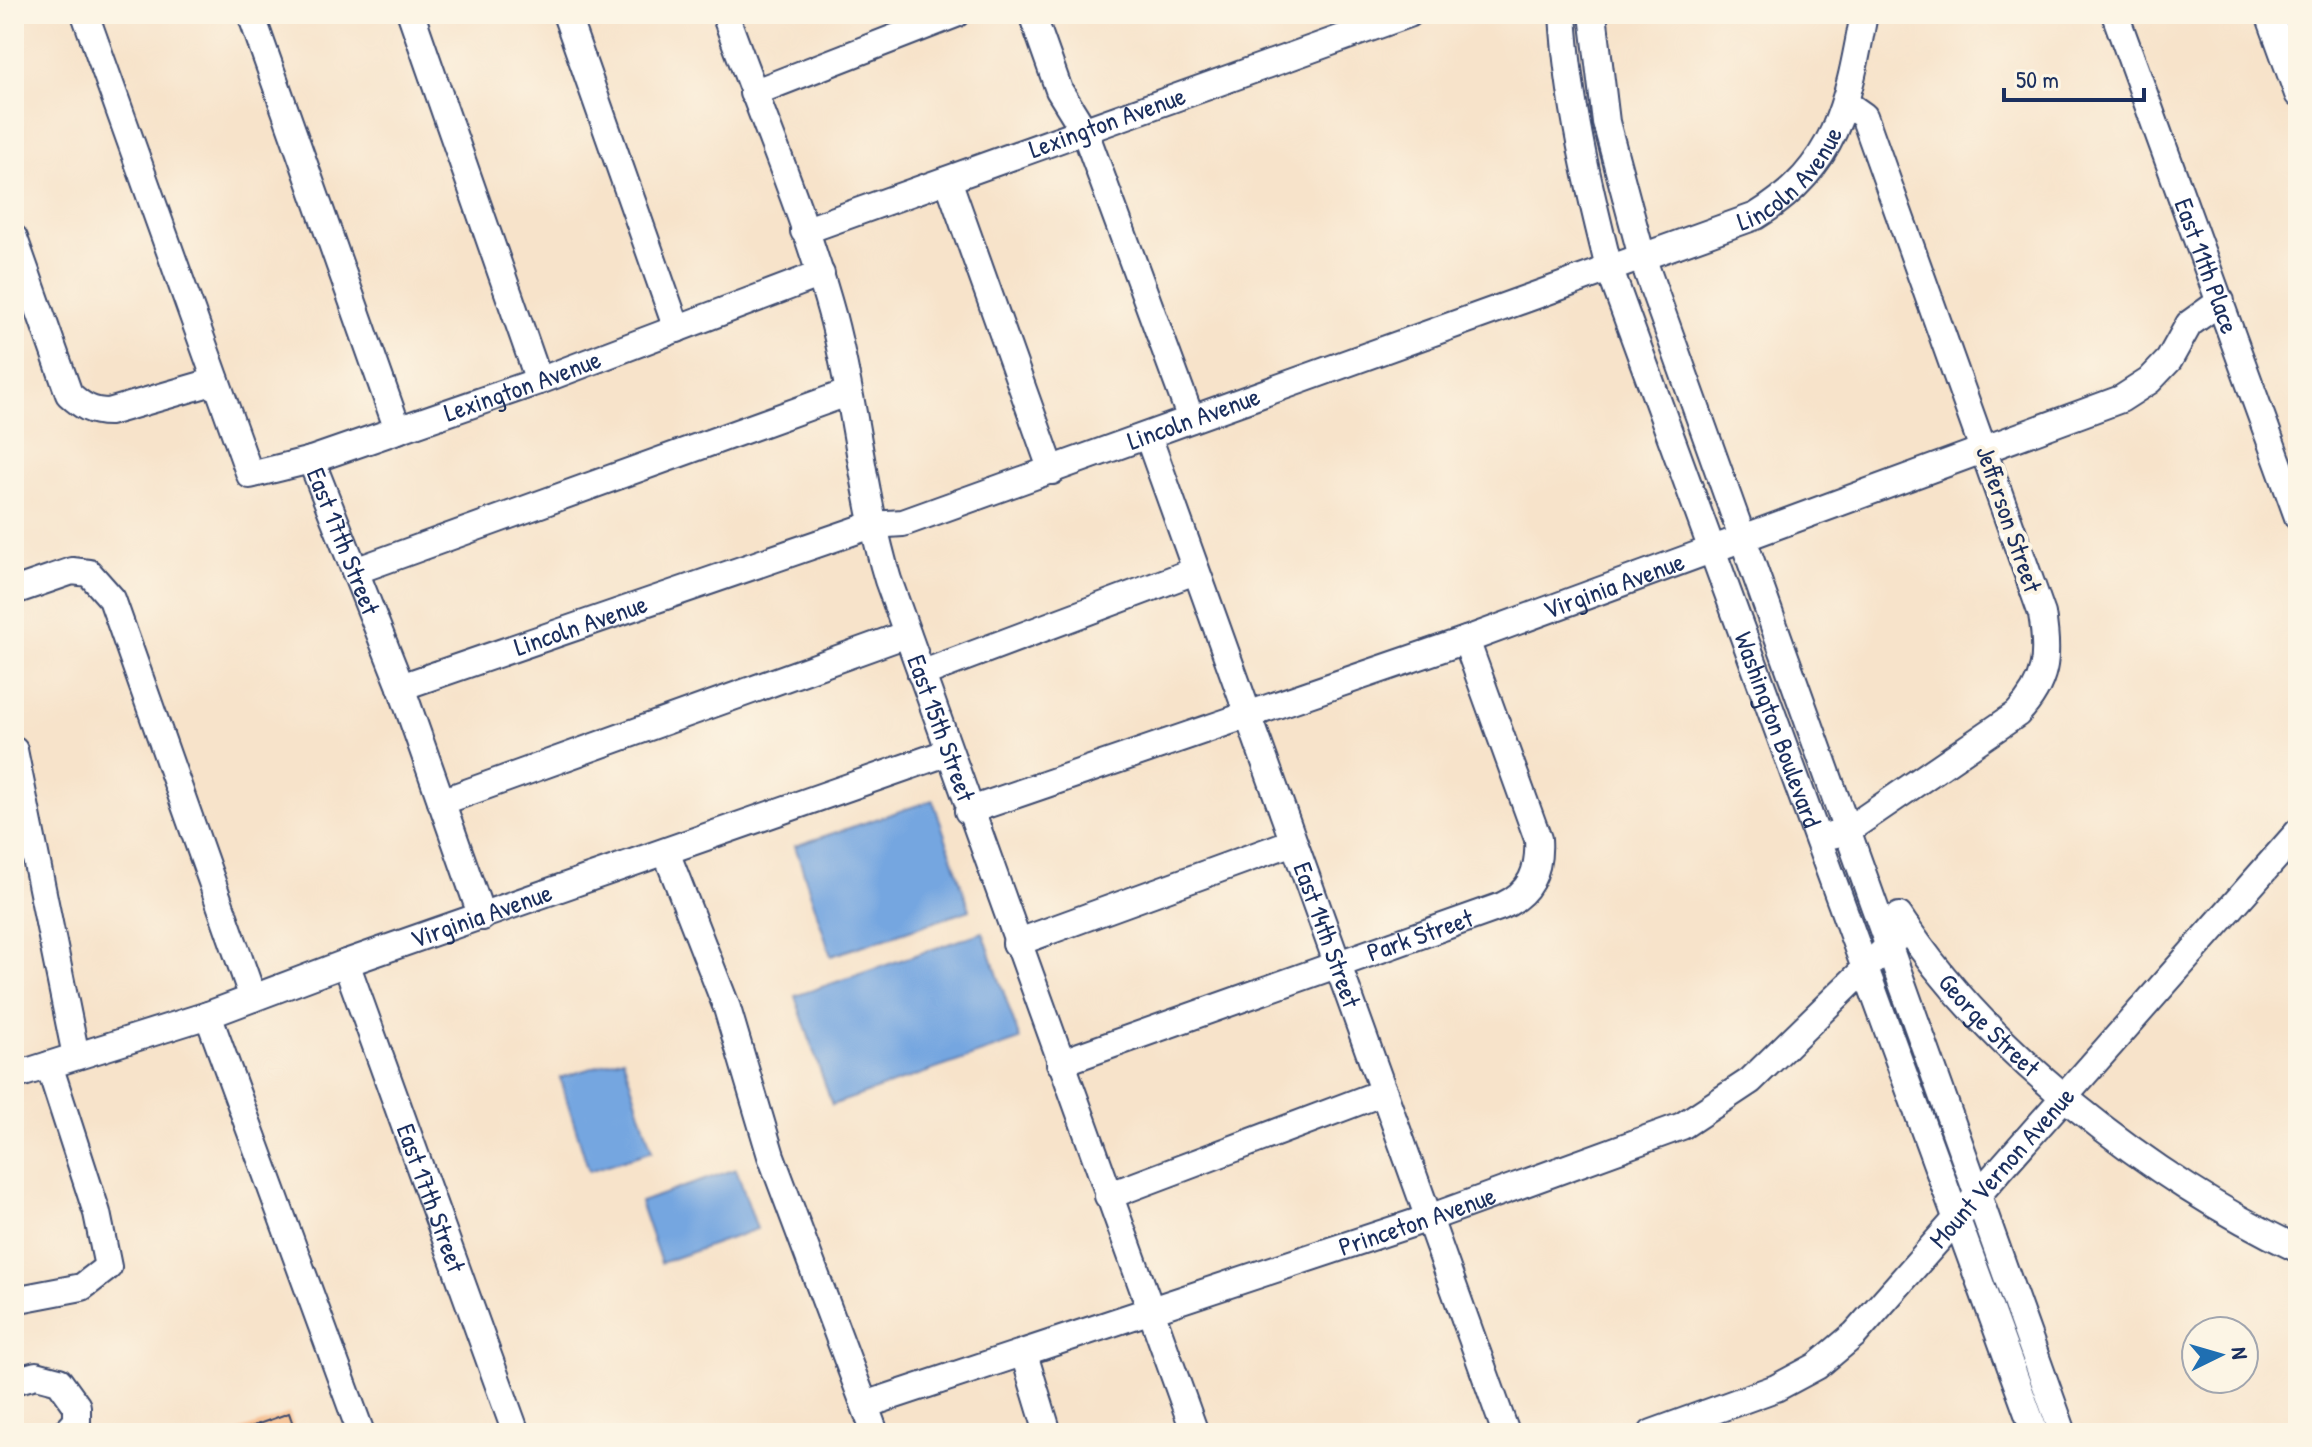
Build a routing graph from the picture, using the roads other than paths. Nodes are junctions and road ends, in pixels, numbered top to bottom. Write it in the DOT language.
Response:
graph roads {
  1 [pos="85,14"];
  2 [pos="251,14"];
  3 [pos="411,14"];
  4 [pos="566,14"];
  5 [pos="725,14"];
  6 [pos="956,14"];
  7 [pos="1032,14"];
  8 [pos="1409,14"];
  9 [pos="1563,14"];
  10 [pos="1593,14"];
  11 [pos="1864,14"];
  12 [pos="2115,14"];
  13 [pos="2269,14"];
  14 [pos="753,93"];
  15 [pos="2298,94"];
  16 [pos="1847,104"];
  17 [pos="1085,132"];
  18 [pos="948,180"];
  19 [pos="804,231"];
  20 [pos="14,238"];
  21 [pos="1642,257"];
  22 [pos="1609,268"];
  23 [pos="821,274"];
  24 [pos="2221,301"];
  25 [pos="677,329"];
  26 [pos="216,381"];
  27 [pos="539,381"];
  28 [pos="847,393"];
  29 [pos="1191,419"];
  30 [pos="398,430"];
  31 [pos="1148,436"];
  32 [pos="1984,448"];
  33 [pos="2288,458"];
  34 [pos="311,460"];
  35 [pos="1052,471"];
  36 [pos="2298,517"];
  37 [pos="872,525"];
  38 [pos="1744,537"];
  39 [pos="1714,548"];
  40 [pos="355,571"];
  41 [pos="1195,571"];
  42 [pos="14,591"];
  43 [pos="907,634"];
  44 [pos="1466,640"];
  45 [pos="921,674"];
  46 [pos="401,687"];
  47 [pos="1246,716"];
  48 [pos="14,750"];
  49 [pos="949,752"];
  50 [pos="441,802"];
  51 [pos="968,811"];
  52 [pos="1845,832"];
  53 [pos="2298,832"];
  54 [pos="1816,838"];
  55 [pos="1293,842"];
  56 [pos="666,852"];
  57 [pos="482,917"];
  58 [pos="1899,937"];
  59 [pos="1016,943"];
  60 [pos="346,963"];
  61 [pos="1338,964"];
  62 [pos="1864,972"];
  63 [pos="253,998"];
  64 [pos="208,1015"];
  65 [pos="76,1056"];
  66 [pos="1060,1063"];
  67 [pos="49,1065"];
  68 [pos="14,1076"];
  69 [pos="1384,1092"];
  70 [pos="2064,1096"];
  71 [pos="1978,1191"];
  72 [pos="1108,1196"];
  73 [pos="1429,1218"];
  74 [pos="1955,1219"];
  75 [pos="2298,1249"];
  76 [pos="14,1300"];
  77 [pos="1151,1313"];
  78 [pos="1024,1354"];
  79 [pos="14,1381"];
  80 [pos="865,1405"];
  81 [pos="66,1433"];
  82 [pos="361,1433"];
  83 [pos="516,1433"];
  84 [pos="875,1433"];
  85 [pos="1048,1433"];
  86 [pos="1195,1433"];
  87 [pos="1506,1433"];
  88 [pos="1652,1433"];
  89 [pos="2035,1433"];
  90 [pos="2063,1433"];
  1 -- 26 [label="street, East 17th Street"];
  2 -- 30 [label="street"];
  3 -- 27 [label="street"];
  4 -- 25 [label="street"];
  5 -- 14 [label="street, East 15th Street"];
  6 -- 14 [label="street"];
  7 -- 17 [label="street"];
  8 -- 17 [label="street, Lexington Avenue"];
  9 -- 22 [label="street, Washington Boulevard"];
  10 -- 21 [label="street, Washington Boulevard"];
  11 -- 16 [label="street, Lincoln Avenue"];
  12 -- 24 [label="street, East 11th Place"];
  13 -- 15 [label="street"];
  14 -- 19 [label="street, East 15th Street"];
  16 -- 21 [label="street, Lincoln Avenue"];
  16 -- 32 [label="street, Jefferson Street"];
  17 -- 18 [label="street, Lexington Avenue"];
  17 -- 29 [label="street"];
  18 -- 19 [label="street, Lexington Avenue"];
  18 -- 35 [label="street"];
  19 -- 23 [label="street, East 15th Street"];
  20 -- 26 [label="street"];
  21 -- 22 [label="street, Lincoln Avenue"];
  21 -- 38 [label="street, Washington Boulevard"];
  22 -- 29 [label="street, Lincoln Avenue"];
  22 -- 39 [label="street, Washington Boulevard"];
  23 -- 25 [label="street, Lexington Avenue"];
  23 -- 28 [label="street, East 15th Street"];
  24 -- 32 [label="street, Virginia Avenue"];
  24 -- 33 [label="street, East 11th Place"];
  25 -- 27 [label="street, Lexington Avenue"];
  26 -- 34 [label="street, East 17th Street"];
  27 -- 30 [label="street, Lexington Avenue"];
  28 -- 37 [label="street, East 15th Street"];
  28 -- 40 [label="street"];
  29 -- 31 [label="street, Lincoln Avenue"];
  30 -- 34 [label="street, Lexington Avenue"];
  31 -- 35 [label="street, Lincoln Avenue"];
  31 -- 41 [label="street, East 14th Street"];
  32 -- 38 [label="street, Virginia Avenue"];
  32 -- 52 [label="street, Jefferson Street"];
  33 -- 36 [label="street, East 11th Place"];
  34 -- 40 [label="street, East 17th Street"];
  35 -- 37 [label="street, Lincoln Avenue"];
  37 -- 43 [label="street, East 15th Street"];
  37 -- 46 [label="street, Lincoln Avenue"];
  38 -- 39 [label="street, Virginia Avenue"];
  38 -- 52 [label="street, Washington Boulevard"];
  39 -- 44 [label="street, Virginia Avenue"];
  39 -- 54 [label="street, Washington Boulevard"];
  40 -- 46 [label="street, East 17th Street"];
  41 -- 45 [label="street"];
  41 -- 47 [label="street, East 14th Street"];
  42 -- 63 [label="street"];
  43 -- 45 [label="street, East 15th Street"];
  43 -- 50 [label="street"];
  44 -- 47 [label="street, Virginia Avenue"];
  44 -- 61 [label="street, Park Street"];
  45 -- 49 [label="street, East 15th Street"];
  46 -- 50 [label="street, East 17th Street"];
  47 -- 51 [label="street, Virginia Avenue"];
  47 -- 55 [label="street, East 14th Street"];
  48 -- 65 [label="street"];
  49 -- 51 [label="street, East 15th Street"];
  49 -- 56 [label="street, Virginia Avenue"];
  50 -- 57 [label="street, East 17th Street"];
  51 -- 59 [label="street, East 15th Street"];
  52 -- 54 [label="street, Jefferson Street"];
  52 -- 58 [label="street, Washington Boulevard"];
  53 -- 70 [label="street, Mount Vernon Avenue"];
  54 -- 62 [label="street, Washington Boulevard"];
  55 -- 59 [label="street"];
  55 -- 61 [label="street, East 14th Street"];
  56 -- 57 [label="street, Virginia Avenue"];
  56 -- 80 [label="street"];
  57 -- 60 [label="street, Virginia Avenue"];
  58 -- 62 [label="street, Princeton Avenue"];
  58 -- 70 [label="street, George Street"];
  58 -- 71 [label="street, Washington Boulevard"];
  59 -- 66 [label="street, East 15th Street"];
  60 -- 63 [label="street, Virginia Avenue"];
  60 -- 83 [label="street, East 17th Street"];
  61 -- 66 [label="street, Park Street"];
  61 -- 69 [label="street, East 14th Street"];
  62 -- 73 [label="street, Princeton Avenue"];
  62 -- 74 [label="street, Washington Boulevard"];
  63 -- 64 [label="street, Virginia Avenue"];
  64 -- 65 [label="street, Virginia Avenue"];
  64 -- 82 [label="street"];
  65 -- 67 [label="street, Virginia Avenue"];
  66 -- 72 [label="street, East 15th Street"];
  67 -- 68 [label="street, Virginia Avenue"];
  67 -- 76 [label="street"];
  69 -- 72 [label="street"];
  69 -- 73 [label="street, East 14th Street"];
  70 -- 71 [label="street, Mount Vernon Avenue"];
  70 -- 75 [label="street, George Street"];
  71 -- 74 [label="street, Mount Vernon Avenue"];
  71 -- 90 [label="street, Washington Boulevard"];
  72 -- 77 [label="street, East 15th Street"];
  73 -- 77 [label="street, Princeton Avenue"];
  73 -- 87 [label="street, East 14th Street"];
  74 -- 88 [label="street, Mount Vernon Avenue"];
  74 -- 89 [label="street, Washington Boulevard"];
  77 -- 78 [label="street, Princeton Avenue"];
  77 -- 86 [label="street, East 15th Street"];
  78 -- 80 [label="street, Princeton Avenue"];
  78 -- 85 [label="street"];
  79 -- 81 [label="street"];
  80 -- 84 [label="street"];
}
